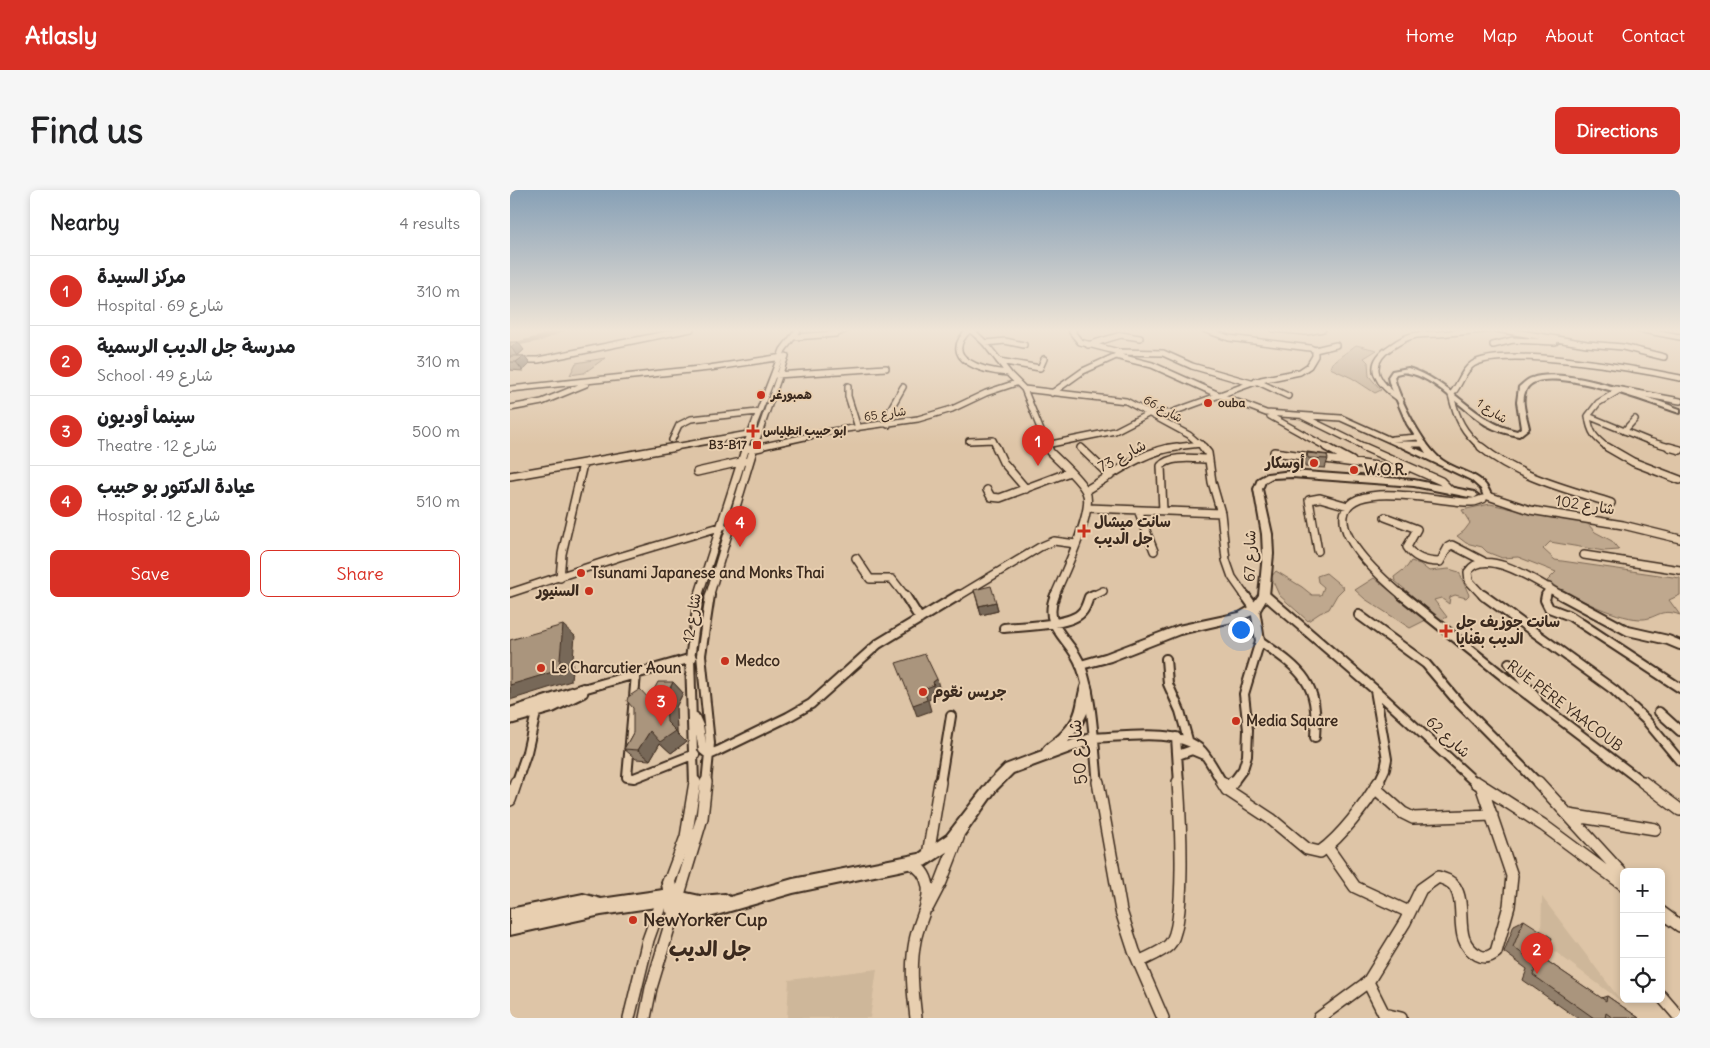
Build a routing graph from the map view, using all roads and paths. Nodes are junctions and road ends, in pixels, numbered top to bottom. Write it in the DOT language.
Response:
graph roads {
  1 [pos="711,368"];
  2 [pos="778,368"];
  3 [pos="886,368"];
  4 [pos="978,368"];
  5 [pos="1004,368"];
  6 [pos="1091,368"];
  7 [pos="1160,368"];
  8 [pos="1198,368"];
  9 [pos="1306,368"];
  10 [pos="1374,368"];
  11 [pos="1469,368"];
  12 [pos="1606,368"];
  13 [pos="1267,371"];
  14 [pos="1282,371"];
  15 [pos="1008,373"];
  16 [pos="775,375"];
  17 [pos="1291,375"];
  18 [pos="1275,377"];
  19 [pos="1297,378"];
  20 [pos="1680,378"];
  21 [pos="591,381"];
  22 [pos="1254,382"];
  23 [pos="1016,383"];
  24 [pos="848,386"];
  25 [pos="903,387"];
  26 [pos="1610,388"];
  27 [pos="1024,389"];
  28 [pos="510,390"];
  29 [pos="1618,391"];
  30 [pos="1052,394"];
  31 [pos="1219,395"];
  32 [pos="1451,395"];
  33 [pos="1288,396"];
  34 [pos="1401,400"];
  35 [pos="1680,401"];
  36 [pos="510,408"];
  37 [pos="1680,411"];
  38 [pos="758,412"];
  39 [pos="1150,413"];
  40 [pos="1266,413"];
  41 [pos="1300,415"];
  42 [pos="1588,416"];
  43 [pos="1636,419"];
  44 [pos="888,425"];
  45 [pos="858,428"];
  46 [pos="1624,431"];
  47 [pos="752,433"];
  48 [pos="721,439"];
  49 [pos="1387,439"];
  50 [pos="672,440"];
  51 [pos="969,441"];
  52 [pos="1421,441"];
  53 [pos="1201,444"];
  54 [pos="1399,444"];
  55 [pos="1046,445"];
  56 [pos="1081,448"];
  57 [pos="1679,448"];
  58 [pos="750,449"];
  59 [pos="1274,452"];
  60 [pos="1209,459"];
  61 [pos="746,461"];
  62 [pos="1439,461"];
  63 [pos="1356,463"];
  64 [pos="583,464"];
  65 [pos="1415,471"];
  66 [pos="697,472"];
  67 [pos="1068,473"];
  68 [pos="510,476"];
  69 [pos="1110,476"];
  70 [pos="1680,480"];
  71 [pos="1083,487"];
  72 [pos="987,490"];
  73 [pos="1026,490"];
  74 [pos="1451,490"];
  75 [pos="1480,495"];
  76 [pos="1611,503"];
  77 [pos="1348,506"];
  78 [pos="1088,508"];
  79 [pos="1138,510"];
  80 [pos="1163,511"];
  81 [pos="1221,513"];
  82 [pos="1385,517"];
  83 [pos="722,523"];
  84 [pos="730,525"];
  85 [pos="704,530"];
  86 [pos="717,536"];
  87 [pos="1680,539"];
  88 [pos="1076,544"];
  89 [pos="1154,551"];
  90 [pos="1318,551"];
  91 [pos="1584,555"];
  92 [pos="856,558"];
  93 [pos="1483,561"];
  94 [pos="1680,570"];
  95 [pos="560,578"];
  96 [pos="1549,587"];
  97 [pos="1104,591"];
  98 [pos="510,593"];
  99 [pos="1264,595"];
  100 [pos="1255,609"];
  101 [pos="1359,615"];
  102 [pos="920,619"];
  103 [pos="1052,622"];
  104 [pos="1004,628"];
  105 [pos="1260,641"];
  106 [pos="1680,645"];
  107 [pos="701,655"];
  108 [pos="1166,658"];
  109 [pos="690,659"];
  110 [pos="1509,663"];
  111 [pos="1081,665"];
  112 [pos="636,674"];
  113 [pos="600,683"];
  114 [pos="1086,687"];
  115 [pos="587,688"];
  116 [pos="1680,688"];
  117 [pos="1375,690"];
  118 [pos="510,709"];
  119 [pos="1546,709"];
  120 [pos="692,712"];
  121 [pos="1659,712"];
  122 [pos="536,713"];
  123 [pos="510,714"];
  124 [pos="951,716"];
  125 [pos="510,720"];
  126 [pos="1680,731"];
  127 [pos="1176,737"];
  128 [pos="1315,737"];
  129 [pos="1093,738"];
  130 [pos="1188,740"];
  131 [pos="710,743"];
  132 [pos="731,744"];
  133 [pos="695,754"];
  134 [pos="709,755"];
  135 [pos="1178,755"];
  136 [pos="1205,755"];
  137 [pos="1030,761"];
  138 [pos="1680,761"];
  139 [pos="1376,788"];
  140 [pos="1482,788"];
  141 [pos="1227,790"];
  142 [pos="510,800"];
  143 [pos="1680,810"];
  144 [pos="1569,815"];
  145 [pos="1492,816"];
  146 [pos="962,826"];
  147 [pos="1655,829"];
  148 [pos="1327,847"];
  149 [pos="928,857"];
  150 [pos="908,863"];
  151 [pos="1620,872"];
  152 [pos="669,882"];
  153 [pos="1620,883"];
  154 [pos="671,901"];
  155 [pos="598,907"];
  156 [pos="1409,912"];
  157 [pos="1662,913"];
  158 [pos="923,916"];
  159 [pos="510,917"];
  160 [pos="1680,926"];
  161 [pos="510,927"];
  162 [pos="1139,962"];
  163 [pos="1368,982"];
  164 [pos="1665,1001"];
  165 [pos="1385,1016"];
  166 [pos="629,1018"];
  167 [pos="645,1018"];
  168 [pos="916,1018"];
  169 [pos="1163,1018"];
  170 [pos="1319,1018"];
  171 [pos="1401,1018"];
  172 [pos="1680,1018"];
  1 -- 21 [label="street"];
  2 -- 16 [label="street, شارع 12"];
  3 -- 16 [label="street"];
  4 -- 15 [label="street"];
  5 -- 15 [label="street"];
  6 -- 30 [label="street"];
  7 -- 31 [label="street"];
  8 -- 22 [label="street"];
  9 -- 17 [label="street"];
  10 -- 34 [label="street"];
  11 -- 32 [label="street"];
  12 -- 20 [label="street"];
  13 -- 18 [label="street"];
  14 -- 17 [label="street"];
  15 -- 23 [label="street"];
  16 -- 38 [label="street, شارع 12"];
  16 -- 47 [label="street, شارع 12"];
  17 -- 18 [label="street"];
  17 -- 19 [label="street"];
  18 -- 22 [label="street"];
  21 -- 28 [label="street"];
  21 -- 36 [label="street"];
  22 -- 31 [label="street"];
  22 -- 33 [label="street"];
  23 -- 27 [label="street"];
  23 -- 44 [label="street, شارع 65"];
  24 -- 45 [label="street"];
  25 -- 44 [label="street"];
  26 -- 29 [label="main road, شارع 1"];
  26 -- 32 [label="main road, شارع 1"];
  26 -- 35 [label="street"];
  27 -- 30 [label="street, شارع 66"];
  27 -- 55 [label="street"];
  29 -- 37 [label="main road, شارع 1"];
  29 -- 42 [label="street"];
  30 -- 39 [label="street, شارع 66"];
  31 -- 39 [label="street"];
  31 -- 40 [label="street"];
  32 -- 34 [label="main road"];
  32 -- 76 [label="street"];
  34 -- 52 [label="main road"];
  38 -- 47 [label="street, شارع 12"];
  38 -- 50 [label="street"];
  39 -- 53 [label="street, شارع 66"];
  39 -- 55 [label="street"];
  40 -- 41 [label="street"];
  40 -- 63 [label="street"];
  41 -- 49 [label="street"];
  41 -- 65 [label="street"];
  42 -- 46 [label="street"];
  42 -- 70 [label="street"];
  43 -- 46 [label="street"];
  44 -- 45 [label="street, شارع 65"];
  45 -- 58 [label="street, شارع 65"];
  46 -- 57 [label="street"];
  47 -- 48 [label="street"];
  47 -- 48 [label="street"];
  47 -- 58 [label="street, شارع 12"];
  48 -- 64 [label="street"];
  49 -- 52 [label="street"];
  49 -- 54 [label="street"];
  51 -- 73 [label="street"];
  52 -- 54 [label="street"];
  52 -- 62 [label="main road"];
  53 -- 60 [label="street"];
  53 -- 69 [label="street, شارع 73"];
  54 -- 62 [label="main road"];
  55 -- 67 [label="street"];
  56 -- 69 [label="street"];
  58 -- 61 [label="street, شارع 12"];
  59 -- 63 [label="street"];
  60 -- 80 [label="street"];
  60 -- 81 [label="street"];
  61 -- 66 [label="street"];
  61 -- 83 [label="street, شارع 12"];
  61 -- 84 [label="street, شارع 12"];
  62 -- 75 [label="main road"];
  63 -- 65 [label="street"];
  64 -- 68 [label="street"];
  64 -- 95 [label="street"];
  65 -- 74 [label="street"];
  67 -- 71 [label="street"];
  67 -- 73 [label="street"];
  69 -- 71 [label="street, شارع 73"];
  71 -- 78 [label="street"];
  72 -- 73 [label="street"];
  74 -- 75 [label="main road, شارع 67"];
  74 -- 99 [label="main road, شارع 67"];
  75 -- 77 [label="street"];
  75 -- 87 [label="street, شارع 102"];
  77 -- 90 [label="street"];
  77 -- 119 [label="street, RUE PÈRE YAACOUB"];
  78 -- 79 [label="street"];
  78 -- 88 [label="street"];
  79 -- 80 [label="street"];
  79 -- 89 [label="street"];
  80 -- 81 [label="street"];
  81 -- 100 [label="street"];
  82 -- 93 [label="street"];
  83 -- 84 [label="street"];
  83 -- 85 [label="street"];
  83 -- 86 [label="street, شارع 12"];
  84 -- 107 [label="street, شارع 12"];
  85 -- 86 [label="street"];
  85 -- 95 [label="street"];
  86 -- 109 [label="street, شارع 12"];
  88 -- 102 [label="street"];
  88 -- 103 [label="street"];
  91 -- 94 [label="street"];
  92 -- 102 [label="street"];
  93 -- 96 [label="street"];
  93 -- 138 [label="street"];
  95 -- 98 [label="street"];
  96 -- 106 [label="street"];
  96 -- 116 [label="street"];
  97 -- 103 [label="street"];
  99 -- 100 [label="main road, شارع 67"];
  99 -- 117 [label="street, شارع 62"];
  100 -- 105 [label="street"];
  100 -- 111 [label="main road"];
  101 -- 144 [label="street"];
  102 -- 132 [label="street"];
  103 -- 104 [label="street"];
  103 -- 111 [label="street, شارع 50"];
  105 -- 128 [label="street"];
  105 -- 141 [label="street"];
  107 -- 109 [label="street"];
  107 -- 131 [label="street, شارع 12"];
  108 -- 130 [label="street"];
  109 -- 112 [label="street"];
  109 -- 120 [label="street, شارع 12"];
  110 -- 119 [label="street"];
  111 -- 114 [label="street, شارع 50"];
  112 -- 113 [label="street"];
  112 -- 133 [label="street"];
  113 -- 115 [label="street"];
  113 -- 122 [label="street"];
  114 -- 129 [label="street, شارع 50"];
  114 -- 137 [label="main road"];
  115 -- 118 [label="street"];
  115 -- 123 [label="highway"];
  117 -- 139 [label="street"];
  117 -- 140 [label="street, شارع 62"];
  119 -- 143 [label="street, RUE PÈRE YAACOUB"];
  120 -- 133 [label="street, شارع 12"];
  120 -- 134 [label="street"];
  121 -- 126 [label="street"];
  122 -- 125 [label="street"];
  122 -- 142 [label="street"];
  124 -- 149 [label="street"];
  127 -- 129 [label="street"];
  127 -- 130 [label="street"];
  127 -- 135 [label="street"];
  129 -- 137 [label="main road"];
  129 -- 162 [label="street, شارع 50"];
  130 -- 136 [label="street"];
  131 -- 132 [label="street"];
  131 -- 134 [label="street, شارع 12"];
  132 -- 134 [label="street"];
  133 -- 152 [label="street, شارع 12"];
  134 -- 154 [label="street, شارع 12"];
  135 -- 136 [label="street"];
  135 -- 162 [label="street"];
  136 -- 141 [label="street"];
  137 -- 146 [label="main road"];
  139 -- 145 [label="street"];
  139 -- 148 [label="street"];
  140 -- 145 [label="street"];
  140 -- 153 [label="street, شارع 62"];
  141 -- 148 [label="street"];
  144 -- 147 [label="street"];
  144 -- 151 [label="street"];
  145 -- 156 [label="street"];
  146 -- 149 [label="main road"];
  146 -- 158 [label="street"];
  148 -- 156 [label="street"];
  149 -- 150 [label="main road"];
  150 -- 154 [label="main road"];
  150 -- 158 [label="street"];
  152 -- 154 [label="main road"];
  154 -- 155 [label="highway"];
  154 -- 166 [label="street"];
  154 -- 167 [label="street"];
  155 -- 159 [label="highway"];
  155 -- 161 [label="highway"];
  156 -- 163 [label="street"];
  157 -- 160 [label="street"];
  158 -- 168 [label="street"];
  162 -- 169 [label="street, شارع 50"];
  163 -- 165 [label="street"];
  163 -- 170 [label="street"];
  164 -- 172 [label="street"];
  165 -- 171 [label="street"];
}
